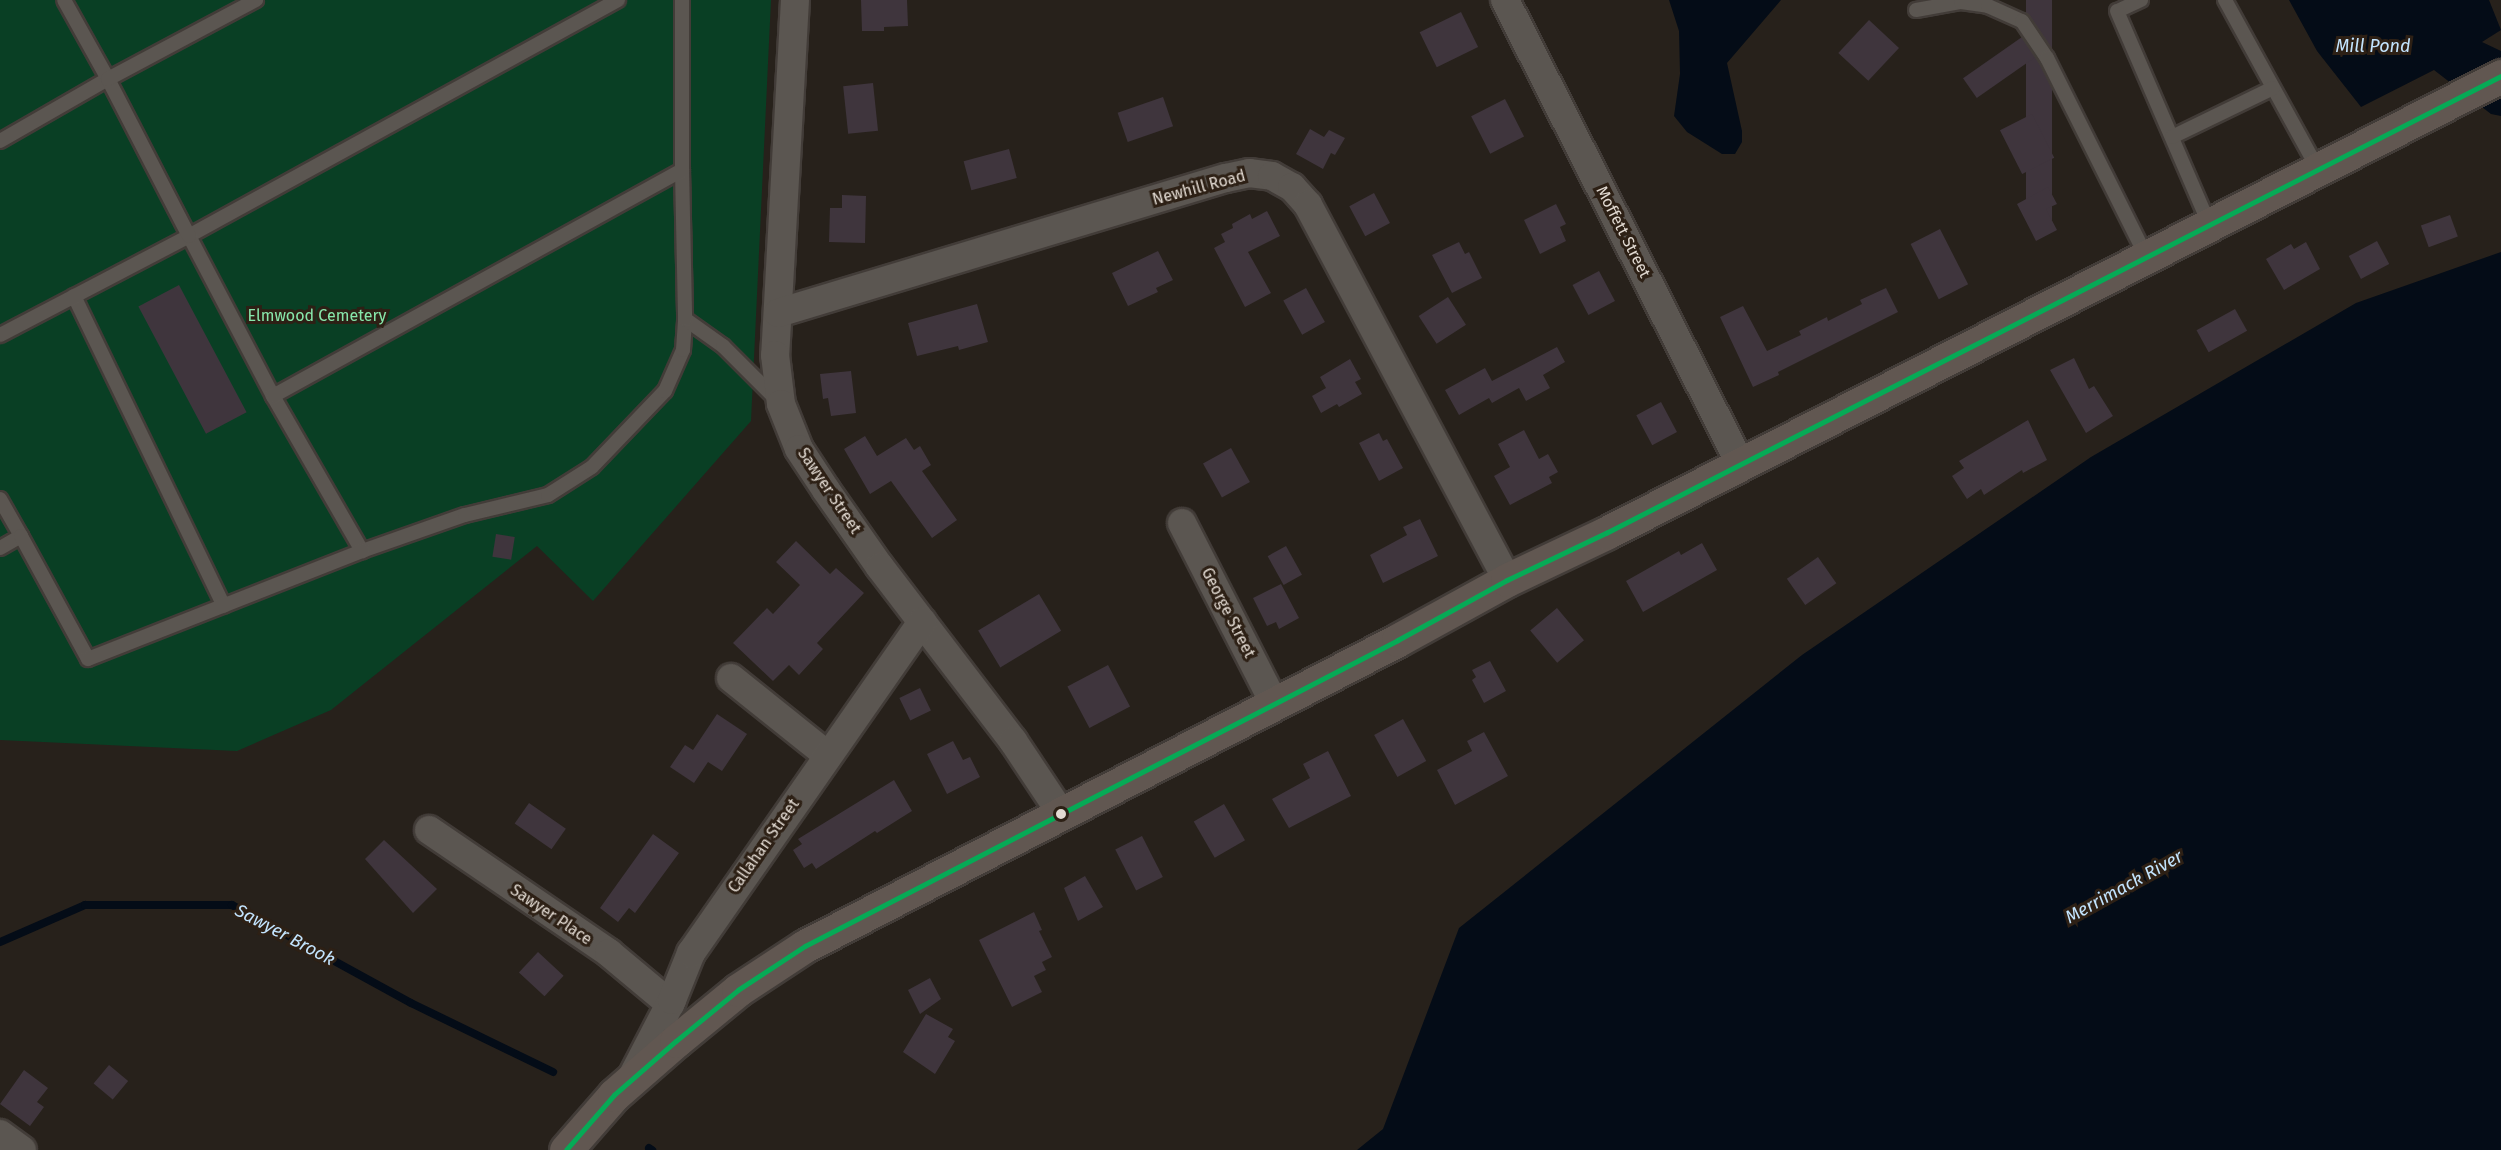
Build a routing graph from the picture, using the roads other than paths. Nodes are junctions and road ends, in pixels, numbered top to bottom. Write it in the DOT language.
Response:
graph roads {
  1 [pos="64,0"];
  2 [pos="256,0"];
  3 [pos="618,0"];
  4 [pos="682,0"];
  5 [pos="795,0"];
  6 [pos="1505,0"];
  7 [pos="2141,0"];
  8 [pos="2225,0"];
  9 [pos="1916,10"];
  10 [pos="2501,76"];
  11 [pos="108,79"];
  12 [pos="2273,88"];
  13 [pos="2172,137"];
  14 [pos="0,141"];
  15 [pos="2318,169"];
  16 [pos="682,170"];
  17 [pos="2210,226"];
  18 [pos="189,236"];
  19 [pos="2147,258"];
  20 [pos="74,296"];
  21 [pos="778,313"];
  22 [pos="685,319"];
  23 [pos="0,335"];
  24 [pos="273,396"];
  25 [pos="781,404"];
  26 [pos="1741,465"];
  27 [pos="0,499"];
  28 [pos="1182,523"];
  29 [pos="21,536"];
  30 [pos="0,548"];
  31 [pos="362,551"];
  32 [pos="1507,580"];
  33 [pos="224,606"];
  34 [pos="922,622"];
  35 [pos="731,678"];
  36 [pos="1274,703"];
  37 [pos="827,755"];
  38 [pos="1062,813"];
  39 [pos="429,830"];
  40 [pos="669,1004"];
  41 [pos="629,1082"];
  42 [pos="0,1134"];
  43 [pos="22,1150"];
  44 [pos="566,1150"];
  1 -- 11 [label="lane"];
  2 -- 11 [label="lane"];
  3 -- 18 [label="lane"];
  4 -- 16 [label="lane"];
  5 -- 21 [label="street, Sawyer Street"];
  6 -- 26 [label="street, Moffett Street"];
  7 -- 13 [label="lane"];
  8 -- 12 [label="lane"];
  9 -- 19 [label="lane"];
  10 -- 15 [label="main road"];
  11 -- 14 [label="lane"];
  11 -- 18 [label="lane"];
  12 -- 13 [label="lane"];
  12 -- 15 [label="lane"];
  13 -- 17 [label="lane"];
  15 -- 17 [label="main road"];
  16 -- 22 [label="lane"];
  16 -- 24 [label="lane"];
  17 -- 19 [label="main road"];
  18 -- 20 [label="lane"];
  18 -- 24 [label="lane"];
  19 -- 26 [label="main road"];
  20 -- 23 [label="lane"];
  20 -- 33 [label="lane"];
  21 -- 25 [label="street, Sawyer Street"];
  21 -- 32 [label="street, Newhill Road"];
  22 -- 25 [label="lane"];
  22 -- 31 [label="lane"];
  24 -- 31 [label="lane"];
  25 -- 34 [label="street, Sawyer Street"];
  26 -- 32 [label="main road"];
  27 -- 29 [label="lane"];
  28 -- 36 [label="street, George Street"];
  29 -- 30 [label="lane"];
  29 -- 33 [label="lane"];
  31 -- 33 [label="lane"];
  32 -- 36 [label="main road"];
  34 -- 37 [label="street, Callahan Street"];
  34 -- 38 [label="street, Sawyer Street"];
  35 -- 37 [label="street"];
  36 -- 38 [label="main road"];
  37 -- 40 [label="street, Callahan Street"];
  38 -- 41 [label="main road"];
  39 -- 40 [label="street, Sawyer Place"];
  40 -- 41 [label="street, Callahan Street"];
  41 -- 44 [label="main road"];
  42 -- 43 [label="street"];
}
